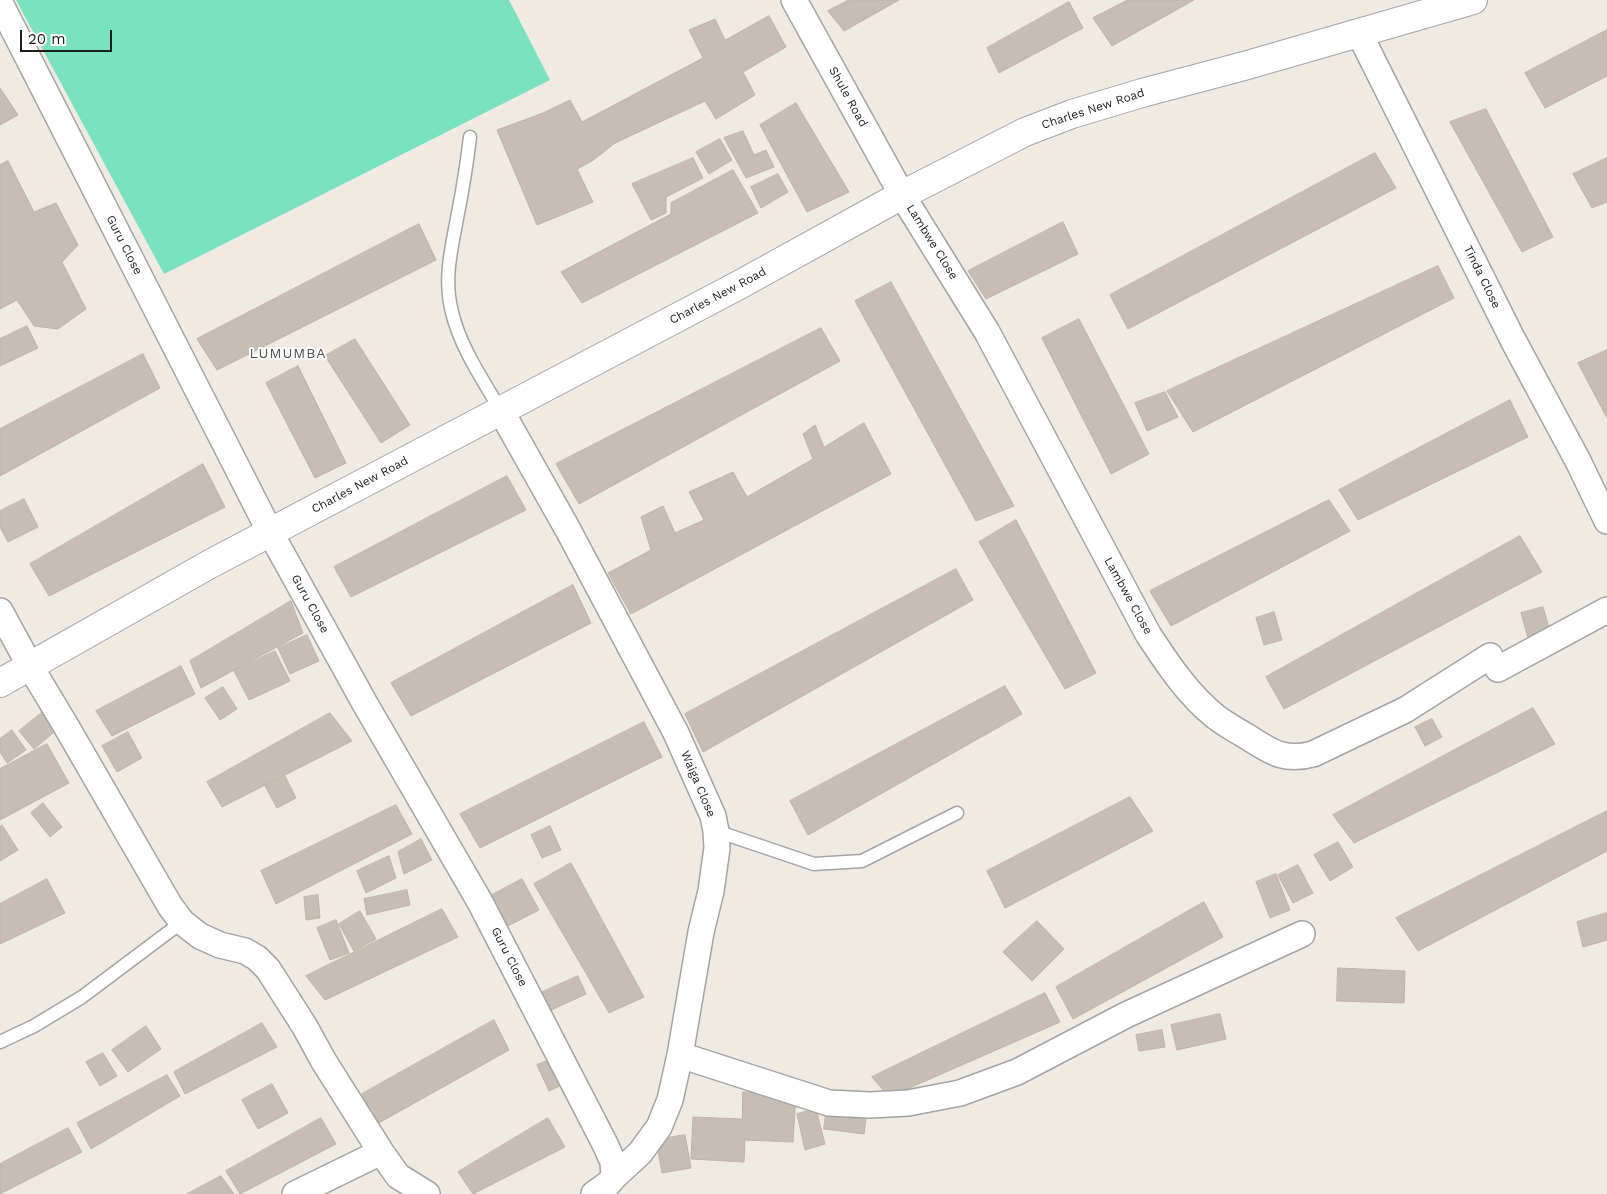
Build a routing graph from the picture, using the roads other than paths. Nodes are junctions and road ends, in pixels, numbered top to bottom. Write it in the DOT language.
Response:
graph roads {
  1 [pos="794,0"];
  2 [pos="1473,0"];
  3 [pos="0,3"];
  4 [pos="1360,33"];
  5 [pos="470,137"];
  6 [pos="902,195"];
  7 [pos="501,411"];
  8 [pos="1607,521"];
  9 [pos="270,532"];
  10 [pos="1607,610"];
  11 [pos="0,611"];
  12 [pos="30,666"];
  13 [pos="0,683"];
  14 [pos="957,812"];
  15 [pos="716,831"];
  16 [pos="182,922"];
  17 [pos="1302,934"];
  18 [pos="0,1042"];
  19 [pos="680,1055"];
  20 [pos="381,1152"];
  21 [pos="614,1177"];
  22 [pos="294,1194"];
  23 [pos="427,1194"];
  24 [pos="594,1194"];
  1 -- 6 [label="street, Shule Road"];
  2 -- 4 [label="street, Charles New Road"];
  3 -- 9 [label="street, Guru Close"];
  4 -- 6 [label="street, Charles New Road"];
  4 -- 8 [label="street, Tinda Close"];
  5 -- 7 [label="lane"];
  6 -- 7 [label="street, Charles New Road"];
  6 -- 10 [label="street, Lambwe Close"];
  7 -- 9 [label="street, Charles New Road"];
  7 -- 15 [label="street, Waiga Close"];
  9 -- 12 [label="street, Charles New Road"];
  9 -- 21 [label="street, Guru Close"];
  11 -- 12 [label="street"];
  12 -- 13 [label="street, Charles New Road"];
  12 -- 16 [label="street"];
  14 -- 15 [label="lane"];
  15 -- 19 [label="street, Waiga Close"];
  16 -- 18 [label="lane"];
  16 -- 20 [label="street"];
  17 -- 19 [label="street"];
  19 -- 21 [label="street, Waiga Close"];
  20 -- 22 [label="street"];
  20 -- 23 [label="street"];
  21 -- 24 [label="street"];
}
